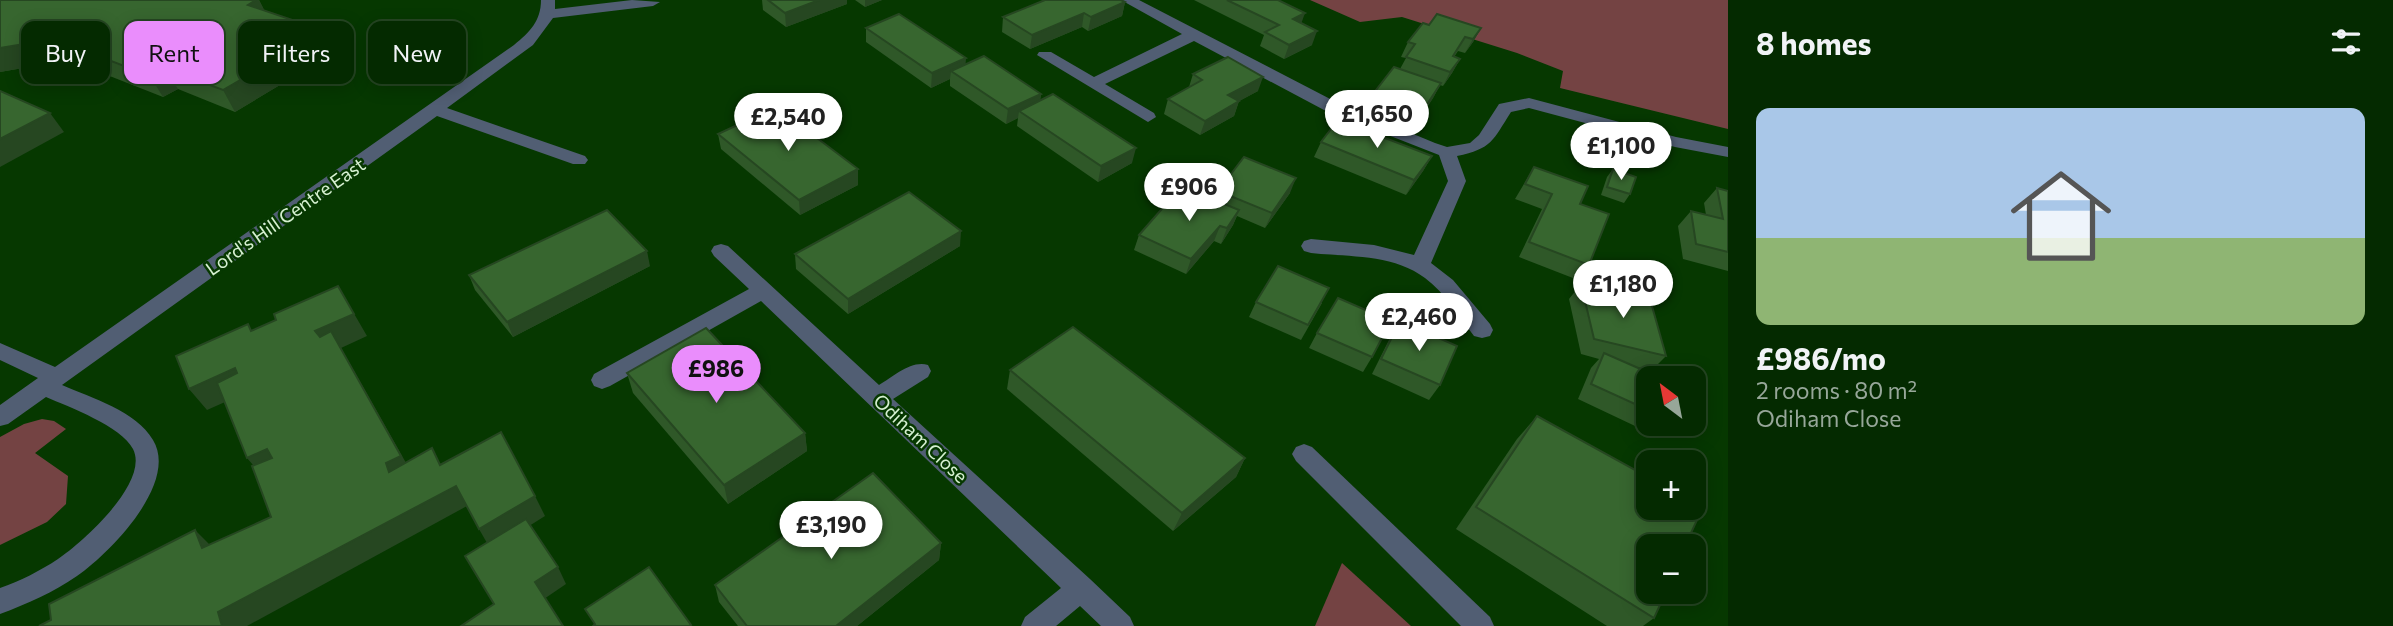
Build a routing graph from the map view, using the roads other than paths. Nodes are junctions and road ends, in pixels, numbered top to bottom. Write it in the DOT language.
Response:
graph roads {
  1 [pos="1128,0"];
  2 [pos="653,2"];
  3 [pos="548,7"];
  4 [pos="1193,35"];
  5 [pos="1045,55"];
  6 [pos="1093,84"];
  7 [pos="436,110"];
  8 [pos="1148,117"];
  9 [pos="1675,142"];
  10 [pos="1447,152"];
  11 [pos="1728,152"];
  12 [pos="579,160"];
  13 [pos="1728,164"];
  14 [pos="1311,246"];
  15 [pos="721,251"];
  16 [pos="1420,265"];
  17 [pos="764,290"];
  18 [pos="1482,330"];
  19 [pos="0,351"];
  20 [pos="919,371"];
  21 [pos="603,380"];
  22 [pos="50,381"];
  23 [pos="878,397"];
  24 [pos="0,417"];
  25 [pos="1304,454"];
  26 [pos="1081,588"];
  27 [pos="0,601"];
  28 [pos="1035,626"];
  29 [pos="1120,626"];
  30 [pos="1480,626"];
  1 -- 4 [label="street"];
  2 -- 3 [label="street"];
  3 -- 7 [label="street, Lord's Hill Centre East"];
  4 -- 6 [label="street"];
  4 -- 10 [label="street"];
  5 -- 6 [label="street"];
  6 -- 8 [label="street"];
  7 -- 12 [label="street"];
  7 -- 22 [label="street, Lord's Hill Centre East"];
  9 -- 10 [label="street"];
  9 -- 11 [label="street"];
  9 -- 13 [label="street"];
  10 -- 16 [label="street"];
  14 -- 16 [label="street"];
  15 -- 17 [label="street, Odiham Close"];
  16 -- 18 [label="street"];
  17 -- 21 [label="street"];
  17 -- 23 [label="street, Odiham Close"];
  19 -- 22 [label="street"];
  20 -- 23 [label="street"];
  22 -- 24 [label="street, Lord's Hill Centre East"];
  22 -- 27 [label="street"];
  23 -- 26 [label="street, Odiham Close"];
  25 -- 30 [label="street"];
  26 -- 28 [label="street"];
  26 -- 29 [label="street, Odiham Close"];
}
